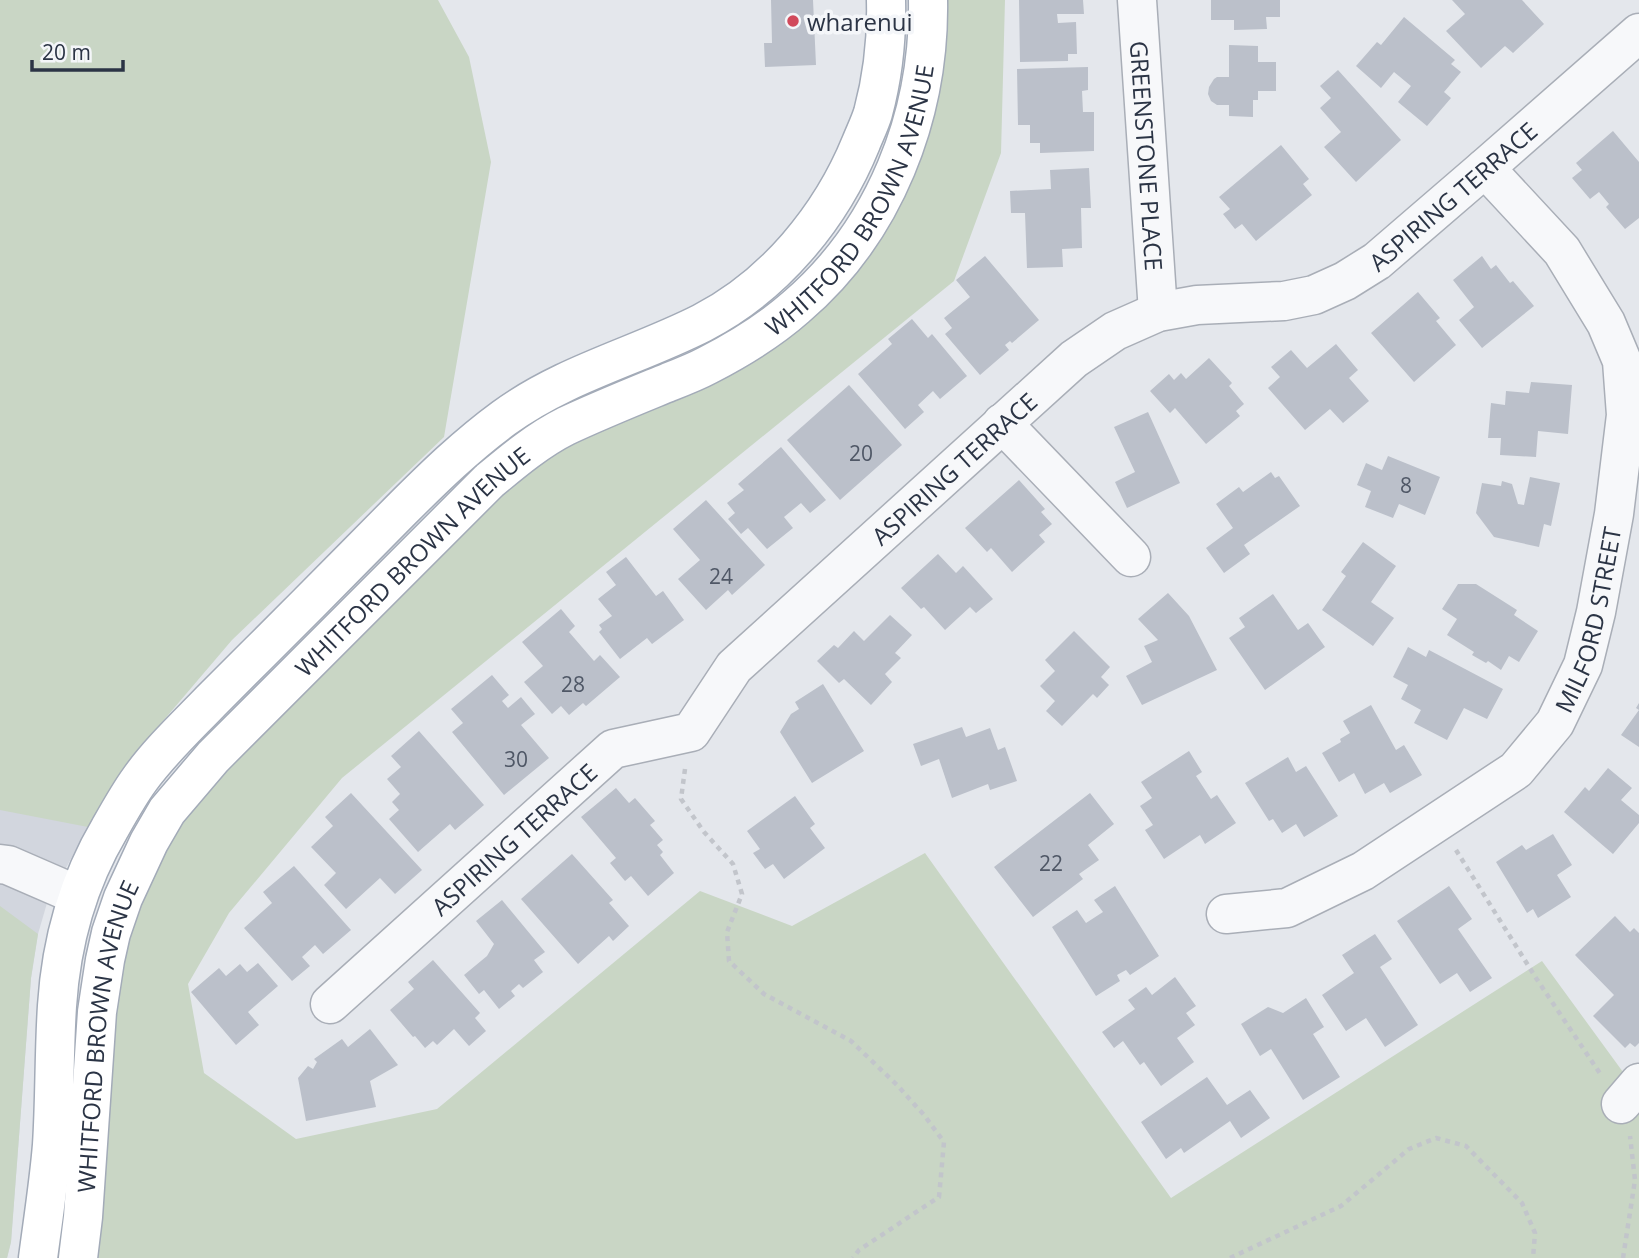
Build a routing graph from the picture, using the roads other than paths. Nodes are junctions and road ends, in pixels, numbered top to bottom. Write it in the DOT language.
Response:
graph roads {
  1 [pos="886,0"];
  2 [pos="928,0"];
  3 [pos="1137,0"];
  4 [pos="1639,33"];
  5 [pos="1485,169"];
  6 [pos="1158,312"];
  7 [pos="1002,424"];
  8 [pos="1131,557"];
  9 [pos="0,864"];
  10 [pos="77,895"];
  11 [pos="1226,914"];
  12 [pos="330,1004"];
  13 [pos="38,1258"];
  14 [pos="78,1258"];
  1 -- 10 [label="main road, WHITFORD BROWN AVENUE"];
  2 -- 14 [label="main road, WHITFORD BROWN AVENUE"];
  3 -- 6 [label="street, GREENSTONE PLACE"];
  4 -- 5 [label="street, ASPIRING TERRACE"];
  5 -- 6 [label="street, ASPIRING TERRACE"];
  5 -- 11 [label="street, MILFORD STREET"];
  6 -- 7 [label="street, ASPIRING TERRACE"];
  7 -- 8 [label="street"];
  7 -- 12 [label="street, ASPIRING TERRACE"];
  9 -- 10 [label="street"];
  10 -- 13 [label="main road, WHITFORD BROWN AVENUE"];
}
